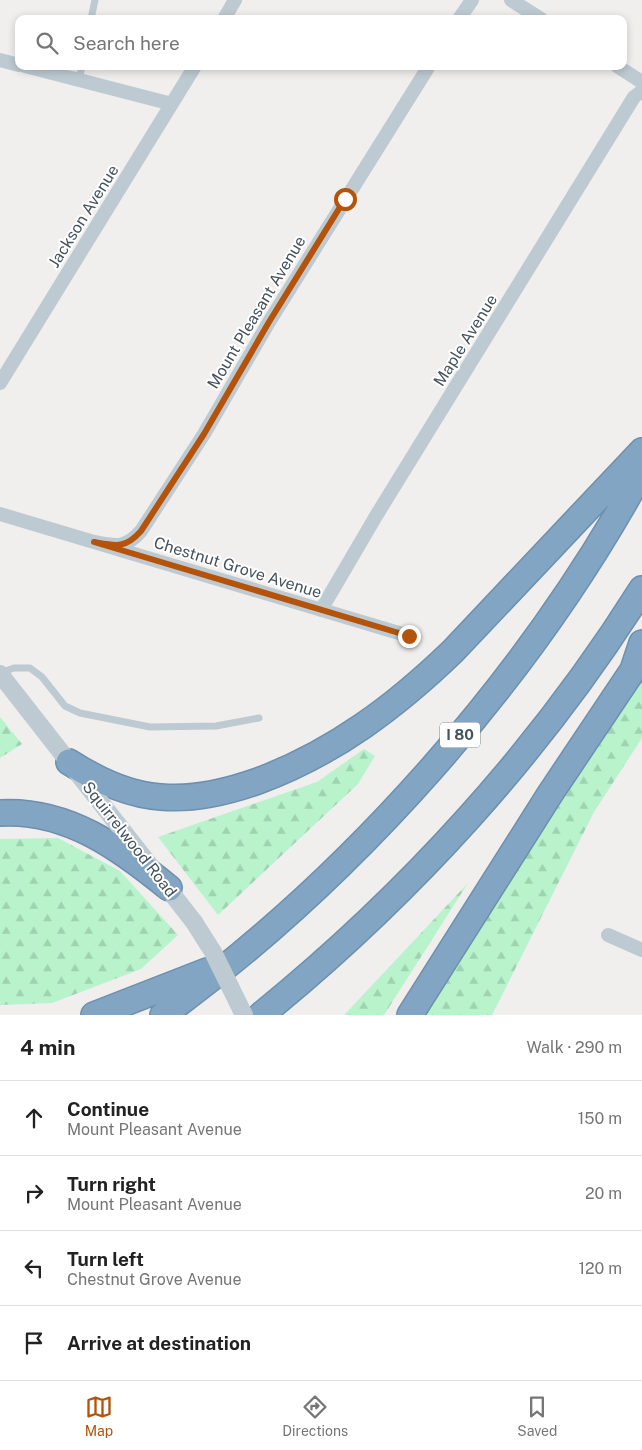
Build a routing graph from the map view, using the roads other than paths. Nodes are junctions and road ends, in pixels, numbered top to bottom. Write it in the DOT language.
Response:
graph roads {
  1 [pos="95,0"];
  2 [pos="235,0"];
  3 [pos="472,0"];
  4 [pos="510,0"];
  5 [pos="92,15"];
  6 [pos="226,15"];
  7 [pos="462,15"];
  8 [pos="534,15"];
  9 [pos="0,60"];
  10 [pos="15,64"];
  11 [pos="56,70"];
  12 [pos="193,70"];
  13 [pos="426,70"];
  14 [pos="623,70"];
  15 [pos="80,73"];
  16 [pos="642,82"];
  17 [pos="642,91"];
  18 [pos="172,104"];
  19 [pos="0,384"];
  20 [pos="642,451"];
  21 [pos="642,471"];
  22 [pos="0,514"];
  23 [pos="94,542"];
  24 [pos="642,588"];
  25 [pos="321,610"];
  26 [pos="409,636"];
  27 [pos="642,643"];
  28 [pos="0,674"];
  29 [pos="259,718"];
  30 [pos="69,762"];
  31 [pos="0,813"];
  32 [pos="169,888"];
  33 [pos="608,935"];
  34 [pos="642,950"];
  35 [pos="232,961"];
  36 [pos="94,1015"];
  37 [pos="163,1015"];
  38 [pos="244,1015"];
  39 [pos="261,1015"];
  40 [pos="410,1015"];
  1 -- 5 [label="lane"];
  2 -- 6 [label="street"];
  3 -- 7 [label="street"];
  4 -- 8 [label="street"];
  9 -- 10 [label="street"];
  11 -- 15 [label="street"];
  12 -- 18 [label="street, Jackson Avenue"];
  13 -- 23 [label="street, Mount Pleasant Avenue"];
  14 -- 16 [label="street"];
  15 -- 18 [label="street"];
  17 -- 25 [label="street, Maple Avenue"];
  18 -- 19 [label="street, Jackson Avenue"];
  20 -- 30 [label="highway"];
  21 -- 35 [label="highway, I 80"];
  22 -- 23 [label="street, Chestnut Grove Avenue"];
  23 -- 25 [label="street, Chestnut Grove Avenue"];
  24 -- 39 [label="highway"];
  25 -- 26 [label="street, Chestnut Grove Avenue"];
  27 -- 40 [label="highway"];
  28 -- 29 [label="lane"];
  28 -- 30 [label="street, Squirrelwood Road"];
  30 -- 32 [label="street, Squirrelwood Road"];
  31 -- 32 [label="highway"];
  32 -- 38 [label="street, Squirrelwood Road, bridge"];
  33 -- 34 [label="street"];
  35 -- 36 [label="highway"];
  35 -- 37 [label="highway, I 80"];
}
